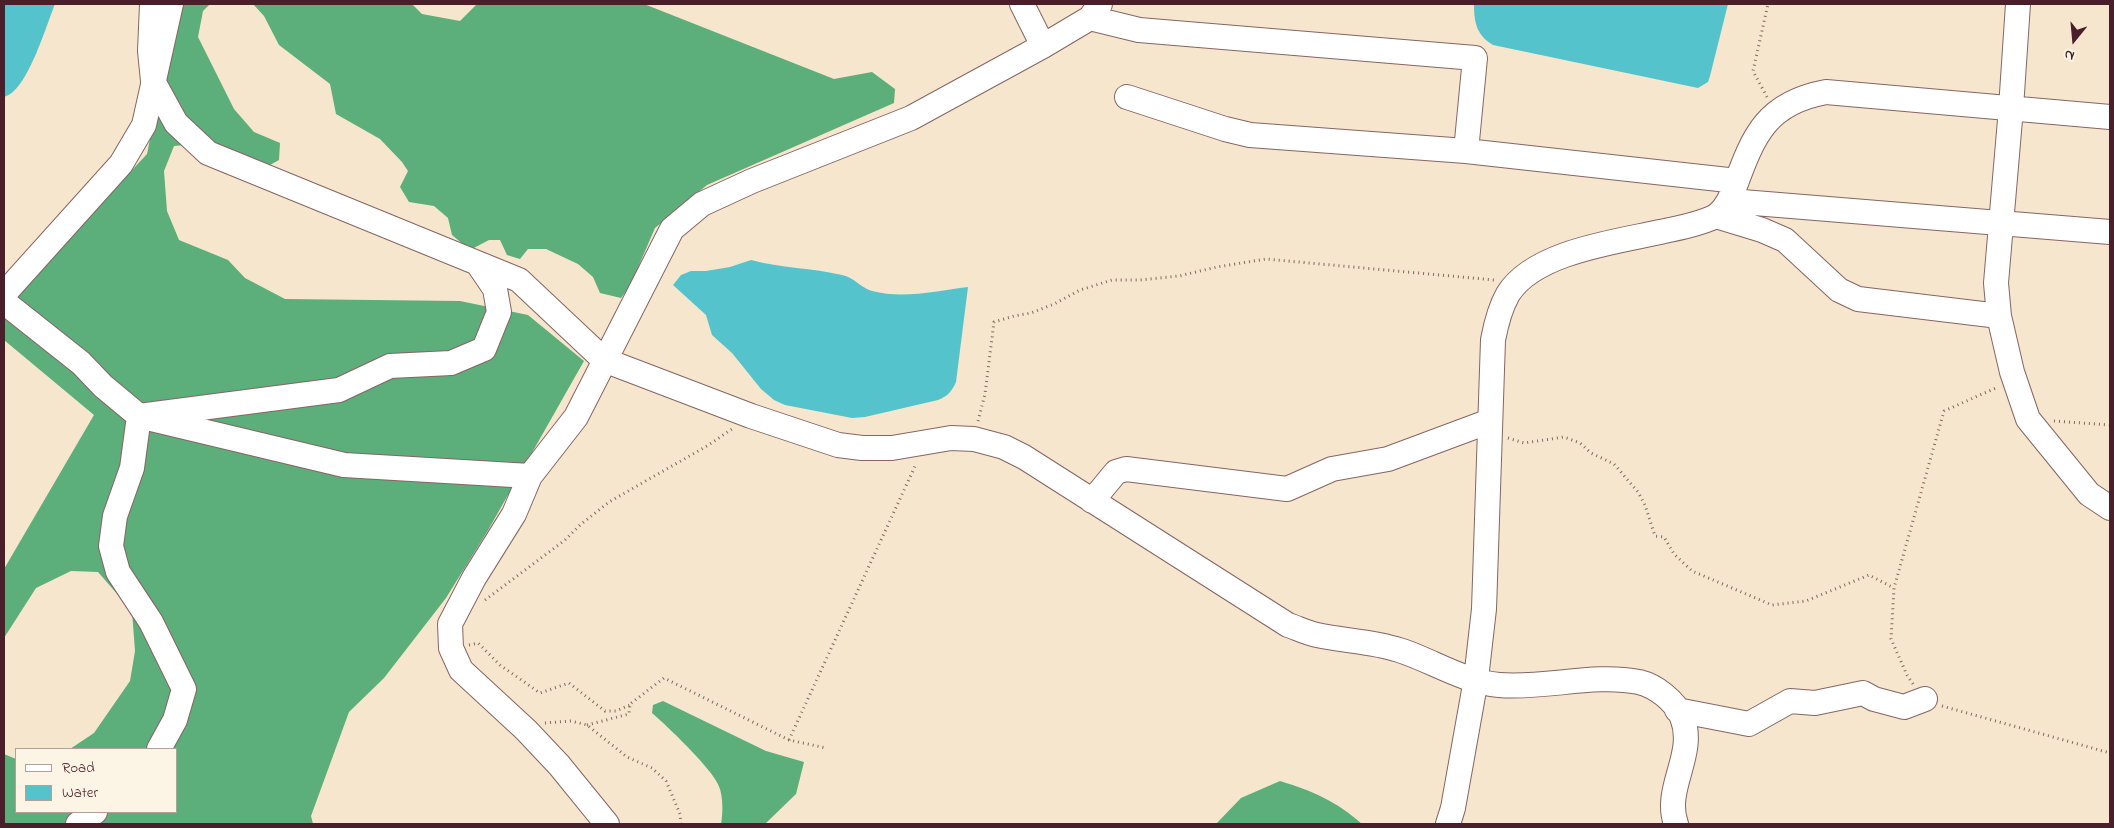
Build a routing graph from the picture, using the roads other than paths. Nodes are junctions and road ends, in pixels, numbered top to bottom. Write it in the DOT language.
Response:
graph roads {
  1 [pos="152,4"];
  2 [pos="171,4"];
  3 [pos="1022,4"];
  4 [pos="2018,4"];
  5 [pos="1095,11"];
  6 [pos="1043,46"];
  7 [pos="153,81"];
  8 [pos="1127,97"];
  9 [pos="2011,108"];
  10 [pos="2110,116"];
  11 [pos="1466,151"];
  12 [pos="1728,199"];
  13 [pos="2000,223"];
  14 [pos="2110,232"];
  15 [pos="478,264"];
  16 [pos="4,294"];
  17 [pos="4,302"];
  18 [pos="1999,316"];
  19 [pos="604,360"];
  20 [pos="139,416"];
  21 [pos="1490,427"];
  22 [pos="530,476"];
  23 [pos="1092,501"];
  24 [pos="2110,508"];
  25 [pos="1476,679"];
  26 [pos="1925,699"];
  27 [pos="1677,710"];
  28 [pos="161,748"];
  29 [pos="94,813"];
  30 [pos="78,824"];
  31 [pos="607,824"];
  32 [pos="1448,824"];
  33 [pos="1676,824"];
  1 -- 7 [label="street"];
  2 -- 7 [label="street"];
  3 -- 6 [label="street"];
  4 -- 9 [label="street"];
  5 -- 6 [label="street"];
  5 -- 11 [label="street"];
  6 -- 19 [label="street"];
  7 -- 15 [label="street"];
  7 -- 16 [label="street"];
  8 -- 11 [label="street"];
  9 -- 10 [label="street"];
  9 -- 12 [label="street"];
  9 -- 13 [label="street"];
  11 -- 12 [label="street"];
  12 -- 13 [label="street"];
  12 -- 18 [label="street"];
  12 -- 21 [label="street"];
  13 -- 14 [label="street"];
  13 -- 18 [label="street"];
  15 -- 19 [label="street"];
  15 -- 20 [label="street"];
  17 -- 20 [label="street"];
  18 -- 24 [label="street"];
  19 -- 22 [label="street"];
  19 -- 23 [label="street"];
  20 -- 22 [label="street"];
  20 -- 28 [label="street"];
  21 -- 23 [label="street"];
  21 -- 25 [label="street"];
  22 -- 31 [label="street"];
  23 -- 25 [label="street"];
  25 -- 27 [label="street"];
  25 -- 32 [label="street"];
  26 -- 27 [label="street"];
  27 -- 33 [label="street"];
  29 -- 30 [label="street"];
}
